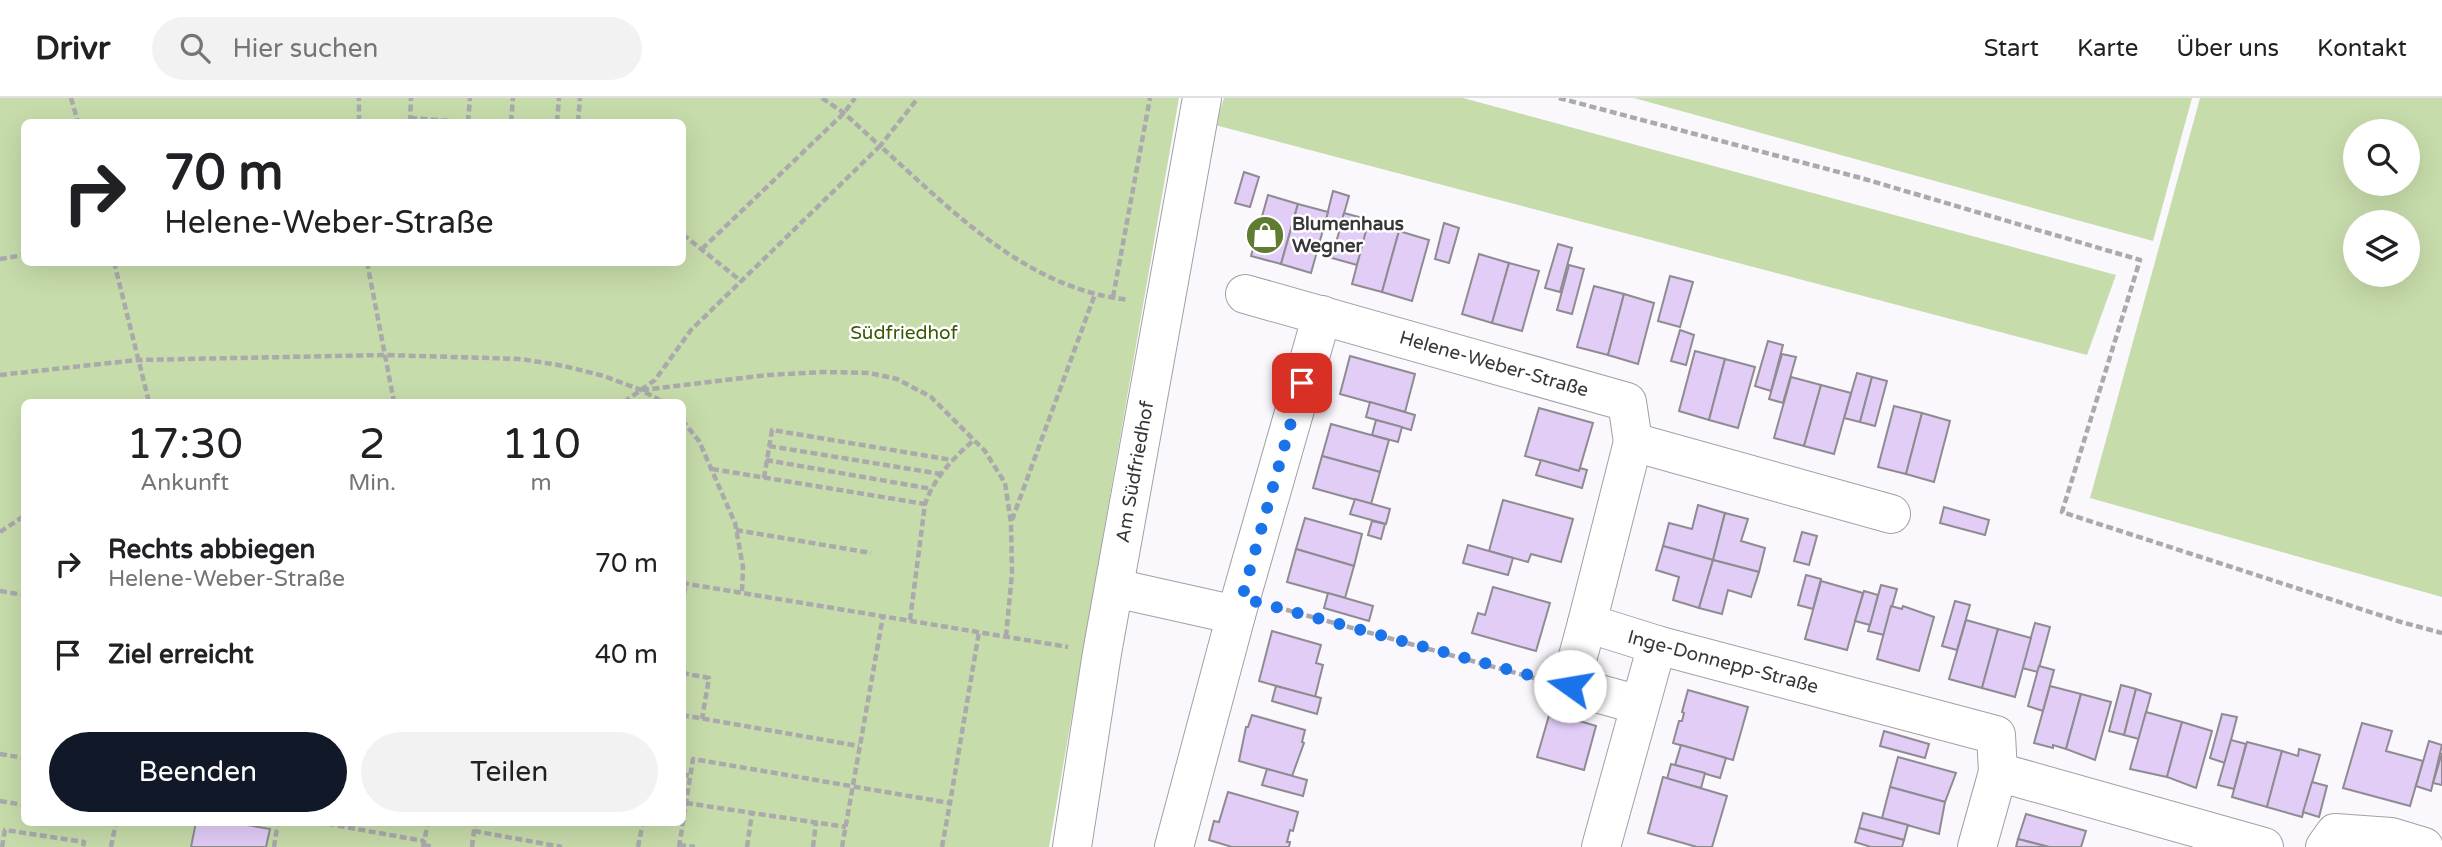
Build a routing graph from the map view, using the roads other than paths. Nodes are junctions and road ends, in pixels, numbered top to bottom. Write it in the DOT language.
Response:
graph roads {
  1 [pos="1202,98"];
  2 [pos="1245,294"];
  3 [pos="1322,315"];
  4 [pos="1633,442"];
  5 [pos="1891,514"];
  6 [pos="1115,588"];
  7 [pos="1239,607"];
  8 [pos="1587,623"];
  9 [pos="1657,645"];
  10 [pos="1640,705"];
  11 [pos="1998,772"];
  12 [pos="1072,847"];
  13 [pos="1174,847"];
  14 [pos="1601,847"];
  15 [pos="1977,847"];
  16 [pos="2264,847"];
  17 [pos="2325,847"];
  18 [pos="2424,847"];
  1 -- 6 [label="street, Am Südfriedhof"];
  2 -- 3 [label="street, Helene-Weber-Straße"];
  3 -- 4 [label="street, Helene-Weber-Straße"];
  3 -- 7 [label="street"];
  4 -- 5 [label="street"];
  4 -- 8 [label="street"];
  6 -- 7 [label="street"];
  6 -- 12 [label="street, Am Südfriedhof"];
  7 -- 13 [label="street"];
  8 -- 9 [label="street, Inge-Donnepp-Straße"];
  8 -- 10 [label="street"];
  9 -- 10 [label="street"];
  9 -- 11 [label="street, Inge-Donnepp-Straße"];
  10 -- 14 [label="street"];
  11 -- 15 [label="street"];
  11 -- 16 [label="street"];
  17 -- 18 [label="street"];
}
